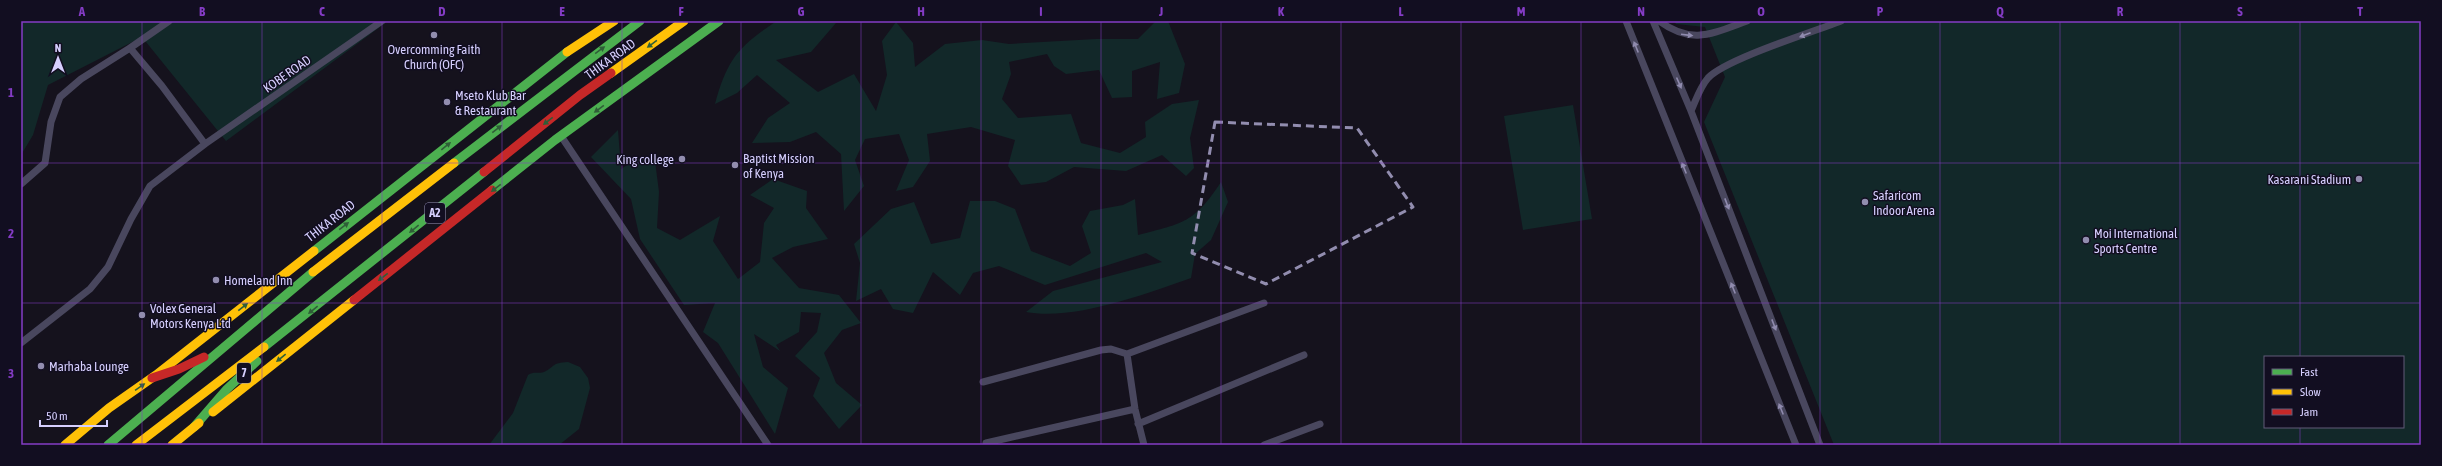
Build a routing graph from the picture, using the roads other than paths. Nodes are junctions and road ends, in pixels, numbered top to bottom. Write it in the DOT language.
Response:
graph roads {
  1 [pos="169,21"];
  2 [pos="382,21"];
  3 [pos="614,21"];
  4 [pos="640,21"];
  5 [pos="684,21"];
  6 [pos="719,21"];
  7 [pos="1626,21"];
  8 [pos="1653,21"];
  9 [pos="1659,21"];
  10 [pos="1747,21"];
  11 [pos="1841,21"];
  12 [pos="130,48"];
  13 [pos="1692,111"];
  14 [pos="561,136"];
  15 [pos="204,144"];
  16 [pos="21,184"];
  17 [pos="1264,303"];
  18 [pos="298,321"];
  19 [pos="21,344"];
  20 [pos="224,346"];
  21 [pos="1127,354"];
  22 [pos="1304,355"];
  23 [pos="152,378"];
  24 [pos="983,382"];
  25 [pos="1136,410"];
  26 [pos="1138,424"];
  27 [pos="1320,424"];
  28 [pos="194,427"];
  29 [pos="986,443"];
  30 [pos="65,445"];
  31 [pos="108,445"];
  32 [pos="136,445"];
  33 [pos="172,445"];
  34 [pos="768,445"];
  35 [pos="1144,445"];
  36 [pos="1264,445"];
  37 [pos="1796,445"];
  38 [pos="1820,445"];
  1 -- 12 [label="street"];
  2 -- 15 [label="street, KOBE ROAD"];
  23 -- 3 [label="main road, THIKA ROAD, one-way"];
  20 -- 4 [label="main road, THIKA ROAD / A2, one-way"];
  5 -- 18 [label="main road, THIKA ROAD / A2, one-way"];
  6 -- 14 [label="main road, one-way"];
  37 -- 7 [label="street, one-way"];
  8 -- 13 [label="street, one-way"];
  9 -- 10 [label="street, one-way"];
  11 -- 13 [label="street, one-way"];
  12 -- 15 [label="street"];
  12 -- 16 [label="street"];
  13 -- 38 [label="street, one-way"];
  14 -- 28 [label="main road, one-way"];
  14 -- 34 [label="street"];
  15 -- 19 [label="street, KOBE ROAD"];
  17 -- 21 [label="street"];
  18 -- 28 [label="main road, 7"];
  18 -- 32 [label="main road, THIKA ROAD / A2"];
  20 -- 23 [label="main road"];
  20 -- 31 [label="main road, THIKA ROAD / A2"];
  21 -- 24 [label="street"];
  21 -- 25 [label="street"];
  22 -- 26 [label="street"];
  30 -- 23 [label="main road, THIKA ROAD, one-way"];
  25 -- 26 [label="street"];
  25 -- 29 [label="street"];
  26 -- 35 [label="street"];
  27 -- 36 [label="street"];
  28 -- 33 [label="main road"];
}
